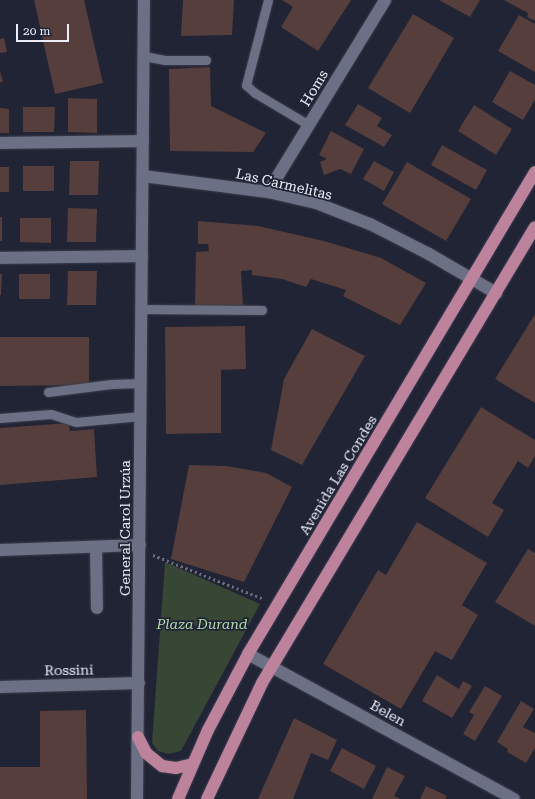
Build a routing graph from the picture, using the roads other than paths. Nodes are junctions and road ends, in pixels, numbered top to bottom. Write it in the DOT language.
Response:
graph roads {
  1 [pos="144,0"];
  2 [pos="268,0"];
  3 [pos="385,0"];
  4 [pos="144,56"];
  5 [pos="206,60"];
  6 [pos="309,125"];
  7 [pos="143,141"];
  8 [pos="0,143"];
  9 [pos="535,172"];
  10 [pos="143,176"];
  11 [pos="268,192"];
  12 [pos="535,227"];
  13 [pos="142,256"];
  14 [pos="0,258"];
  15 [pos="472,279"];
  16 [pos="496,293"];
  17 [pos="142,309"];
  18 [pos="262,310"];
  19 [pos="141,383"];
  20 [pos="48,392"];
  21 [pos="141,416"];
  22 [pos="0,418"];
  23 [pos="140,545"];
  24 [pos="96,547"];
  25 [pos="0,550"];
  26 [pos="97,608"];
  27 [pos="248,654"];
  28 [pos="271,668"];
  29 [pos="139,683"];
  30 [pos="0,687"];
  31 [pos="138,737"];
  32 [pos="192,764"];
  33 [pos="137,799"];
  34 [pos="178,799"];
  35 [pos="207,799"];
  36 [pos="514,799"];
  1 -- 4 [label="street, General Carol Urzúa"];
  2 -- 6 [label="lane"];
  3 -- 6 [label="street, Homs"];
  4 -- 5 [label="lane"];
  4 -- 7 [label="street, General Carol Urzúa"];
  6 -- 11 [label="street, Homs"];
  7 -- 8 [label="street"];
  7 -- 10 [label="street, General Carol Urzúa"];
  9 -- 15 [label="main road, Avenida Las Condes"];
  10 -- 11 [label="street, Las Carmelitas"];
  10 -- 13 [label="street, General Carol Urzúa"];
  11 -- 15 [label="street, Las Carmelitas"];
  12 -- 16 [label="main road"];
  13 -- 14 [label="street"];
  13 -- 17 [label="street, General Carol Urzúa"];
  15 -- 16 [label="street, Las Carmelitas"];
  15 -- 27 [label="main road, Avenida Las Condes"];
  16 -- 28 [label="main road"];
  17 -- 18 [label="lane"];
  17 -- 19 [label="street, General Carol Urzúa"];
  19 -- 20 [label="lane"];
  19 -- 21 [label="street, General Carol Urzúa"];
  21 -- 22 [label="lane"];
  21 -- 23 [label="street, General Carol Urzúa"];
  23 -- 24 [label="street"];
  23 -- 29 [label="street, General Carol Urzúa"];
  24 -- 25 [label="street"];
  24 -- 26 [label="street"];
  27 -- 28 [label="street, Belen"];
  27 -- 32 [label="main road, Avenida Las Condes"];
  28 -- 35 [label="main road"];
  28 -- 36 [label="street, Belen"];
  29 -- 30 [label="street, Rossini"];
  29 -- 31 [label="street, General Carol Urzúa"];
  31 -- 32 [label="main road"];
  31 -- 33 [label="street, General Carol Urzúa"];
  32 -- 34 [label="main road, Avenida Las Condes"];
}
